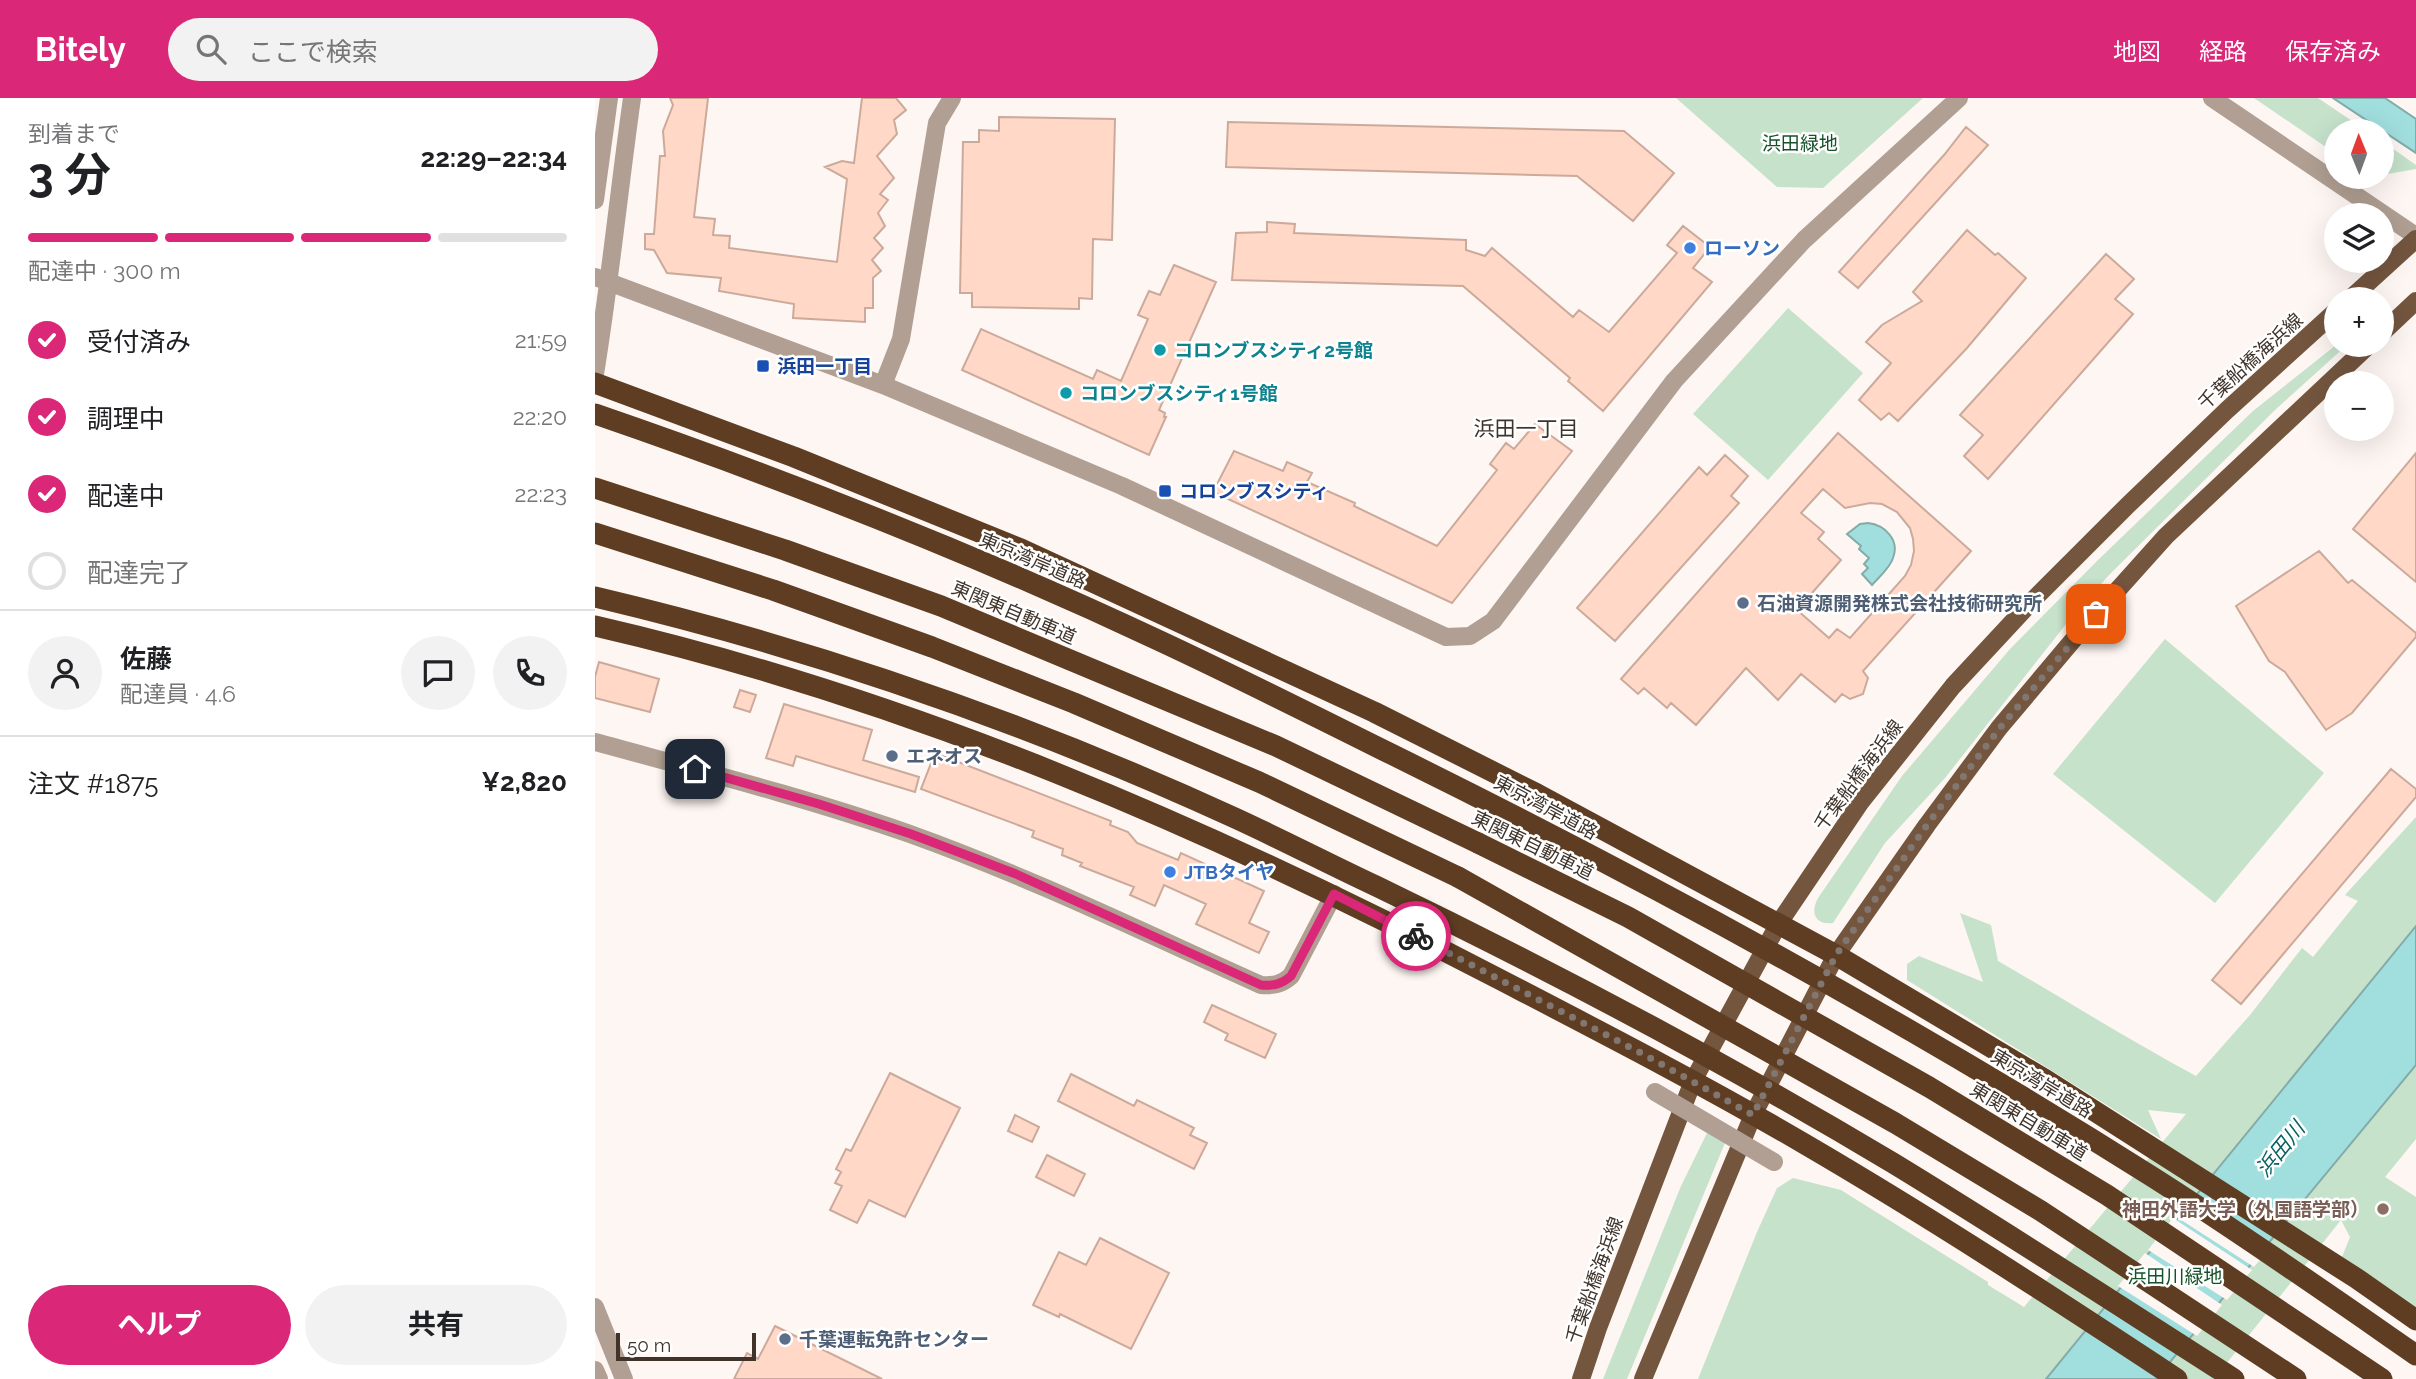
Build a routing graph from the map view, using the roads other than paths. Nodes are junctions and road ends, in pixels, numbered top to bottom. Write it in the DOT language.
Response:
graph roads {
  1 [pos="609,98"];
  2 [pos="632,98"];
  3 [pos="952,98"];
  4 [pos="1959,98"];
  5 [pos="2212,98"];
  6 [pos="595,200"];
  7 [pos="2416,237"];
  8 [pos="602,280"];
  9 [pos="2363,287"];
  10 [pos="2416,301"];
  11 [pos="2324,322"];
  12 [pos="2394,322"];
  13 [pos="2356,357"];
  14 [pos="595,374"];
  15 [pos="595,383"];
  16 [pos="883,385"];
  17 [pos="595,414"];
  18 [pos="595,488"];
  19 [pos="597,534"];
  20 [pos="595,597"];
  21 [pos="595,626"];
  22 [pos="620,631"];
  23 [pos="595,639"];
  24 [pos="595,742"];
  25 [pos="1334,894"];
  26 [pos="1779,923"];
  27 [pos="1836,955"];
  28 [pos="1693,1081"];
  29 [pos="1654,1091"];
  30 [pos="1753,1115"];
  31 [pos="1774,1162"];
  32 [pos="595,1307"];
  33 [pos="2416,1320"];
  34 [pos="2416,1355"];
  35 [pos="595,1370"];
  36 [pos="599,1379"];
  37 [pos="624,1379"];
  38 [pos="1581,1379"];
  39 [pos="1643,1379"];
  40 [pos="2177,1379"];
  41 [pos="2234,1379"];
  42 [pos="2296,1379"];
  43 [pos="2382,1379"];
  1 -- 6 [label="street"];
  2 -- 8 [label="street"];
  3 -- 16 [label="street"];
  4 -- 16 [label="street"];
  5 -- 7 [label="street"];
  7 -- 9 [label="main road"];
  8 -- 14 [label="street"];
  8 -- 16 [label="street"];
  10 -- 12 [label="main road"];
  11 -- 26 [label="main road, 千葉船橋海浜線"];
  13 -- 27 [label="main road"];
  15 -- 26 [label="highway"];
  17 -- 34 [label="highway, 東京湾岸道路, bridge"];
  18 -- 43 [label="highway, 東関東自動車道, bridge"];
  19 -- 42 [label="highway, bridge"];
  20 -- 41 [label="highway, bridge"];
  21 -- 22 [label="highway"];
  22 -- 23 [label="street"];
  22 -- 25 [label="highway"];
  24 -- 25 [label="street"];
  25 -- 28 [label="highway"];
  26 -- 27 [label="highway"];
  26 -- 28 [label="main road, 千葉船橋海浜線"];
  27 -- 30 [label="main road"];
  27 -- 33 [label="highway"];
  28 -- 30 [label="highway"];
  28 -- 38 [label="main road, 千葉船橋海浜線"];
  29 -- 31 [label="street, bridge"];
  30 -- 39 [label="main road"];
  30 -- 40 [label="highway"];
  32 -- 37 [label="street"];
  35 -- 36 [label="street"];
}
